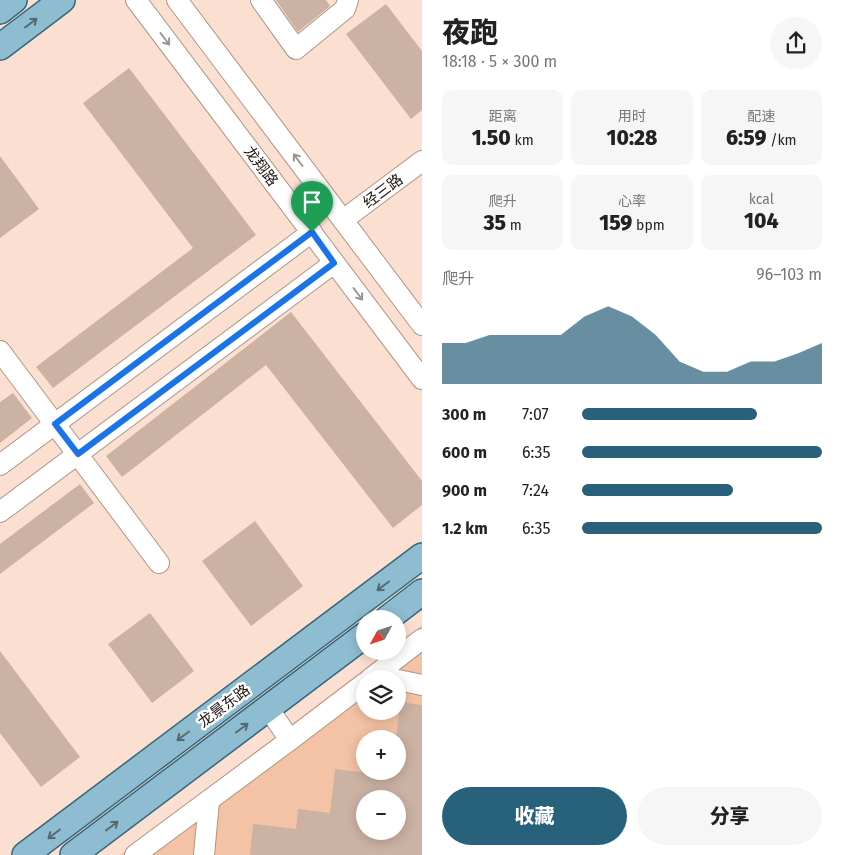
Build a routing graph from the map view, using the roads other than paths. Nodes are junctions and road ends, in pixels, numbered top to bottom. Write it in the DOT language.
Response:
graph roads {
  1 [pos="14,0"];
  2 [pos="62,0"];
  3 [pos="136,0"];
  4 [pos="177,0"];
  5 [pos="261,0"];
  6 [pos="348,0"];
  7 [pos="0,11"];
  8 [pos="0,47"];
  9 [pos="422,161"];
  10 [pos="343,220"];
  11 [pos="312,232"];
  12 [pos="334,263"];
  13 [pos="422,325"];
  14 [pos="0,351"];
  15 [pos="422,379"];
  16 [pos="55,424"];
  17 [pos="78,454"];
  18 [pos="0,465"];
  19 [pos="0,512"];
  20 [pos="422,556"];
  21 [pos="159,562"];
  22 [pos="422,592"];
  23 [pos="398,610"];
  24 [pos="422,639"];
  25 [pos="356,642"];
  26 [pos="386,670"];
  27 [pos="406,682"];
  28 [pos="422,685"];
  29 [pos="356,693"];
  30 [pos="268,708"];
  31 [pos="290,740"];
  32 [pos="209,801"];
  33 [pos="160,845"];
  34 [pos="26,855"];
  35 [pos="73,855"];
  36 [pos="135,855"];
  37 [pos="204,855"];
  1 -- 7 [label="main road"];
  8 -- 2 [label="main road, one-way"];
  3 -- 11 [label="street, 龙翔路, one-way"];
  10 -- 4 [label="street, one-way"];
  5 -- 6 [label="street"];
  9 -- 10 [label="street, 经三路"];
  10 -- 13 [label="street"];
  11 -- 12 [label="street, 龙翔路"];
  11 -- 16 [label="street"];
  12 -- 15 [label="street, 龙翔路, one-way"];
  12 -- 17 [label="street"];
  14 -- 16 [label="street"];
  16 -- 17 [label="street"];
  16 -- 18 [label="street"];
  17 -- 19 [label="street"];
  17 -- 21 [label="street"];
  20 -- 34 [label="main road, 龙景东路, one-way"];
  22 -- 23 [label="main road"];
  24 -- 26 [label="street"];
  25 -- 30 [label="main road, 龙景东路"];
  27 -- 28 [label="street"];
  29 -- 31 [label="street"];
  30 -- 31 [label="street"];
  35 -- 30 [label="main road, 龙景东路, one-way"];
  31 -- 32 [label="street"];
  32 -- 33 [label="street"];
  32 -- 37 [label="street"];
  33 -- 36 [label="street"];
}
